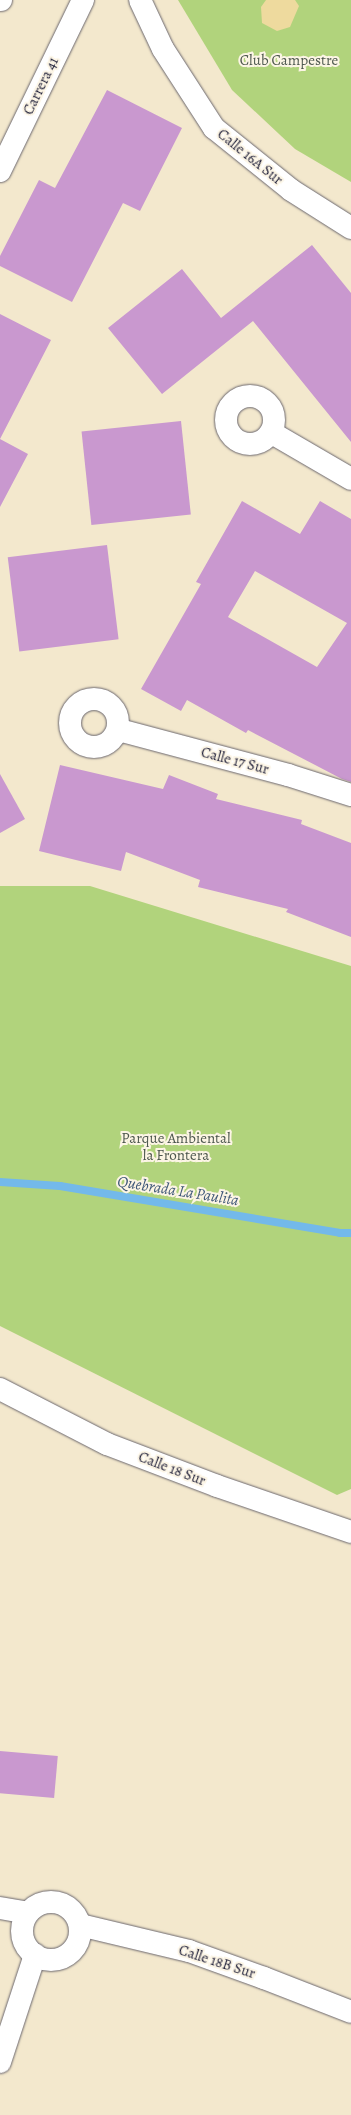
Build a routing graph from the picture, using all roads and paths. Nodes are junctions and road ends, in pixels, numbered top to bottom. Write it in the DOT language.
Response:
graph roads {
  1 [pos="83,0"];
  2 [pos="140,0"];
  3 [pos="0,171"];
  4 [pos="351,228"];
  5 [pos="272,432"];
  6 [pos="351,479"];
  7 [pos="119,730"];
  8 [pos="351,795"];
  9 [pos="0,1389"];
  10 [pos="351,1532"];
  11 [pos="0,1908"];
  12 [pos="27,1913"];
  13 [pos="80,1925"];
  14 [pos="35,1955"];
  15 [pos="351,2012"];
  16 [pos="0,2062"];
  1 -- 3 [label="street, Carrera 41"];
  2 -- 4 [label="street, Calle 16A Sur"];
  5 -- 6 [label="street"];
  7 -- 8 [label="street, Calle 17 Sur"];
  9 -- 10 [label="street, Calle 18 Sur"];
  11 -- 12 [label="street"];
  12 -- 13 [label="street"];
  12 -- 14 [label="street"];
  13 -- 14 [label="street"];
  13 -- 15 [label="street, Calle 18B Sur"];
  14 -- 16 [label="street"];
}
